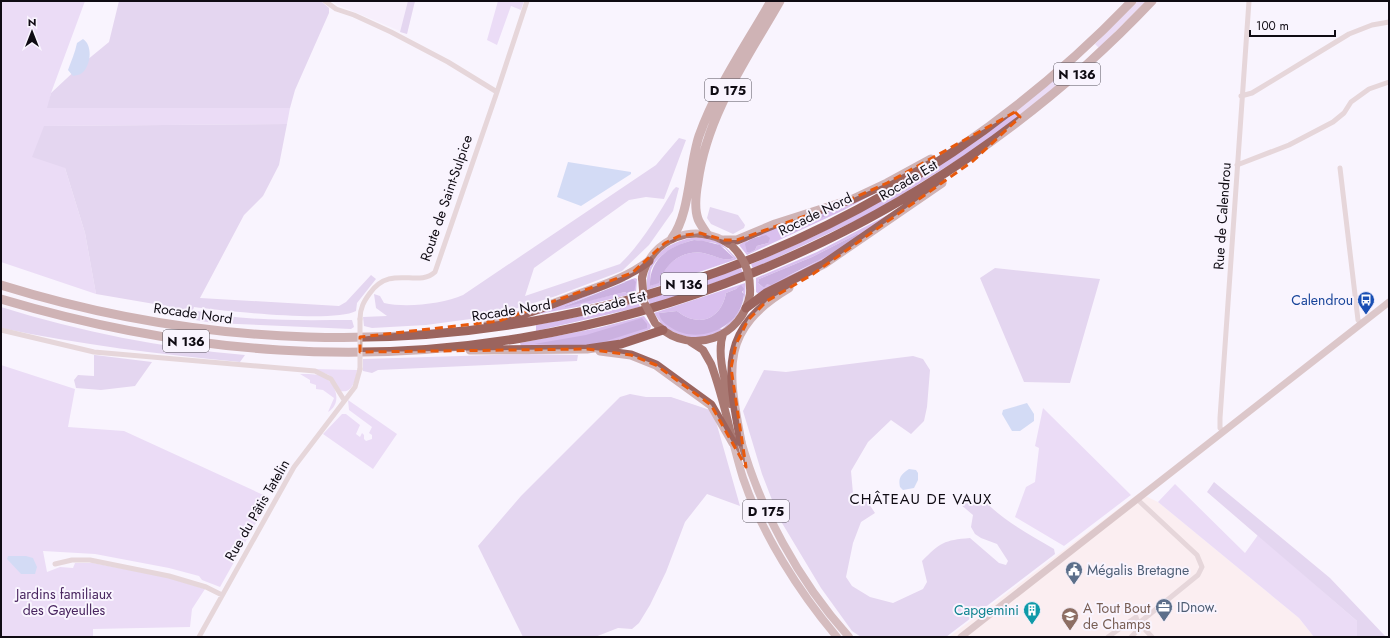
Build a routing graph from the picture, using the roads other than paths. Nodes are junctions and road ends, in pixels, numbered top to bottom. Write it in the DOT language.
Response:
graph roads {
  1 [pos="325,1"];
  2 [pos="527,1"];
  3 [pos="771,1"];
  4 [pos="780,1"];
  5 [pos="1132,1"];
  6 [pos="1152,1"];
  7 [pos="1249,1"];
  8 [pos="1389,22"];
  9 [pos="1389,82"];
  10 [pos="498,92"];
  11 [pos="1241,96"];
  12 [pos="988,127"];
  13 [pos="996,139"];
  14 [pos="1237,165"];
  15 [pos="1340,168"];
  16 [pos="707,234"];
  17 [pos="672,238"];
  18 [pos="724,240"];
  19 [pos="649,261"];
  20 [pos="824,264"];
  21 [pos="1,285"];
  22 [pos="1,299"];
  23 [pos="1389,302"];
  24 [pos="746,308"];
  25 [pos="1361,324"];
  26 [pos="1,330"];
  27 [pos="663,330"];
  28 [pos="723,334"];
  29 [pos="346,338"];
  30 [pos="690,341"];
  31 [pos="587,349"];
  32 [pos="374,352"];
  33 [pos="344,400"];
  34 [pos="1223,431"];
  35 [pos="737,443"];
  36 [pos="1138,500"];
  37 [pos="55,564"];
  38 [pos="222,595"];
  39 [pos="1139,623"];
  40 [pos="199,637"];
  41 [pos="837,637"];
  42 [pos="849,637"];
  43 [pos="961,637"];
  44 [pos="1108,637"];
  45 [pos="1131,637"];
  46 [pos="1152,637"];
  1 -- 10 [label="street"];
  2 -- 10 [label="street, Route de Saint-Sulpice"];
  3 -- 17 [label="highway, D 175"];
  4 -- 16 [label="highway, D 175"];
  5 -- 12 [label="highway, N 136"];
  6 -- 13 [label="highway, Rocade Est / N 136"];
  7 -- 11 [label="street, Rue de Calendrou"];
  8 -- 11 [label="street"];
  9 -- 14 [label="street"];
  10 -- 33 [label="street, Route de Saint-Sulpice, bridge"];
  11 -- 14 [label="street, Rue de Calendrou"];
  12 -- 18 [label="highway"];
  12 -- 29 [label="highway, Rocade Nord / N 136"];
  13 -- 20 [label="highway"];
  13 -- 32 [label="highway, Rocade Est / N 136"];
  14 -- 34 [label="street, Rue de Calendrou"];
  15 -- 25 [label="street"];
  16 -- 17 [label="main road"];
  16 -- 18 [label="main road"];
  17 -- 19 [label="main road"];
  18 -- 24 [label="main road, bridge"];
  19 -- 27 [label="main road, bridge"];
  19 -- 29 [label="highway"];
  20 -- 24 [label="highway"];
  20 -- 35 [label="highway"];
  21 -- 29 [label="highway, Rocade Nord / N 136"];
  22 -- 32 [label="highway, Rocade Nord / N 136"];
  23 -- 25 [label="main road"];
  24 -- 28 [label="main road"];
  25 -- 34 [label="main road"];
  26 -- 33 [label="street"];
  27 -- 30 [label="main road"];
  27 -- 31 [label="highway"];
  28 -- 30 [label="main road"];
  28 -- 35 [label="main road, D 175"];
  30 -- 35 [label="main road, D 175"];
  31 -- 32 [label="highway"];
  31 -- 35 [label="highway"];
  33 -- 38 [label="street, Rue du Pâtis Tatelin"];
  34 -- 36 [label="main road"];
  35 -- 41 [label="main road, D 175"];
  35 -- 42 [label="main road, D 175"];
  36 -- 39 [label="street"];
  36 -- 43 [label="main road"];
  37 -- 38 [label="street"];
  38 -- 40 [label="street, Rue du Pâtis Tatelin"];
  39 -- 44 [label="street"];
  39 -- 45 [label="street"];
  39 -- 46 [label="street"];
}
